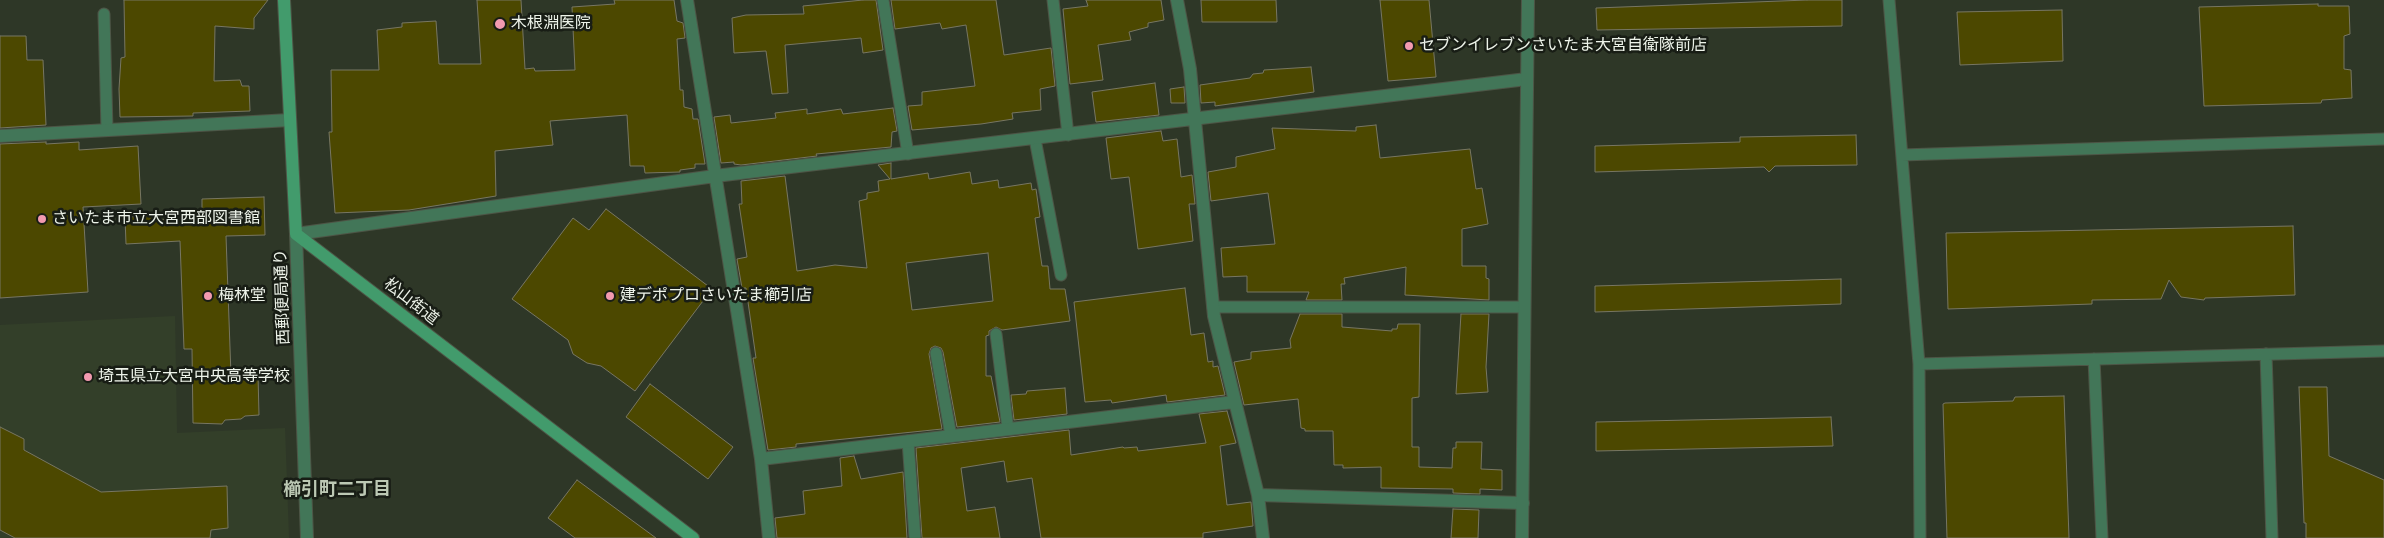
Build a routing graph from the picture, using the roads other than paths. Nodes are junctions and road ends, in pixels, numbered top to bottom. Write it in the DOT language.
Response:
graph roads {
  1 [pos="284,0"];
  2 [pos="686,0"];
  3 [pos="883,0"];
  4 [pos="1053,0"];
  5 [pos="1177,0"];
  6 [pos="1528,0"];
  7 [pos="1889,0"];
  8 [pos="104,14"];
  9 [pos="1527,79"];
  10 [pos="290,120"];
  11 [pos="1195,120"];
  12 [pos="107,130"];
  13 [pos="1068,134"];
  14 [pos="0,136"];
  15 [pos="1035,139"];
  16 [pos="2384,139"];
  17 [pos="908,154"];
  18 [pos="1902,155"];
  19 [pos="715,176"];
  20 [pos="296,234"];
  21 [pos="1061,275"];
  22 [pos="1524,307"];
  23 [pos="1213,308"];
  24 [pos="996,334"];
  25 [pos="2384,351"];
  26 [pos="936,353"];
  27 [pos="2266,354"];
  28 [pos="2094,359"];
  29 [pos="1919,364"];
  30 [pos="1234,402"];
  31 [pos="1008,429"];
  32 [pos="951,436"];
  33 [pos="908,442"];
  34 [pos="761,459"];
  35 [pos="1258,495"];
  36 [pos="1523,503"];
  37 [pos="307,538"];
  38 [pos="693,538"];
  39 [pos="769,538"];
  40 [pos="915,538"];
  41 [pos="1263,538"];
  42 [pos="1522,538"];
  43 [pos="1920,538"];
  44 [pos="2102,538"];
  45 [pos="2272,538"];
  1 -- 10 [label="main road"];
  2 -- 19 [label="street"];
  3 -- 17 [label="lane"];
  4 -- 13 [label="lane"];
  5 -- 11 [label="street"];
  6 -- 9 [label="street"];
  7 -- 18 [label="lane"];
  8 -- 12 [label="lane"];
  9 -- 11 [label="street"];
  9 -- 22 [label="street"];
  10 -- 12 [label="street"];
  10 -- 20 [label="main road"];
  11 -- 13 [label="street"];
  11 -- 23 [label="street"];
  12 -- 14 [label="street"];
  13 -- 15 [label="street"];
  15 -- 17 [label="street"];
  15 -- 21 [label="lane"];
  16 -- 18 [label="lane"];
  17 -- 19 [label="street"];
  18 -- 29 [label="lane"];
  19 -- 20 [label="street"];
  19 -- 34 [label="street"];
  20 -- 37 [label="street, 西郵便局通り"];
  20 -- 38 [label="main road, 松山街道"];
  22 -- 23 [label="lane"];
  22 -- 36 [label="street"];
  23 -- 30 [label="street"];
  24 -- 31 [label="lane"];
  25 -- 27 [label="lane"];
  26 -- 32 [label="lane"];
  27 -- 28 [label="lane"];
  27 -- 45 [label="lane"];
  28 -- 29 [label="lane"];
  28 -- 44 [label="lane"];
  29 -- 43 [label="lane"];
  30 -- 31 [label="street"];
  30 -- 35 [label="street"];
  31 -- 32 [label="street"];
  32 -- 33 [label="street"];
  33 -- 34 [label="street"];
  33 -- 40 [label="lane"];
  34 -- 39 [label="street"];
  35 -- 36 [label="street"];
  35 -- 41 [label="street"];
  36 -- 42 [label="street"];
}
